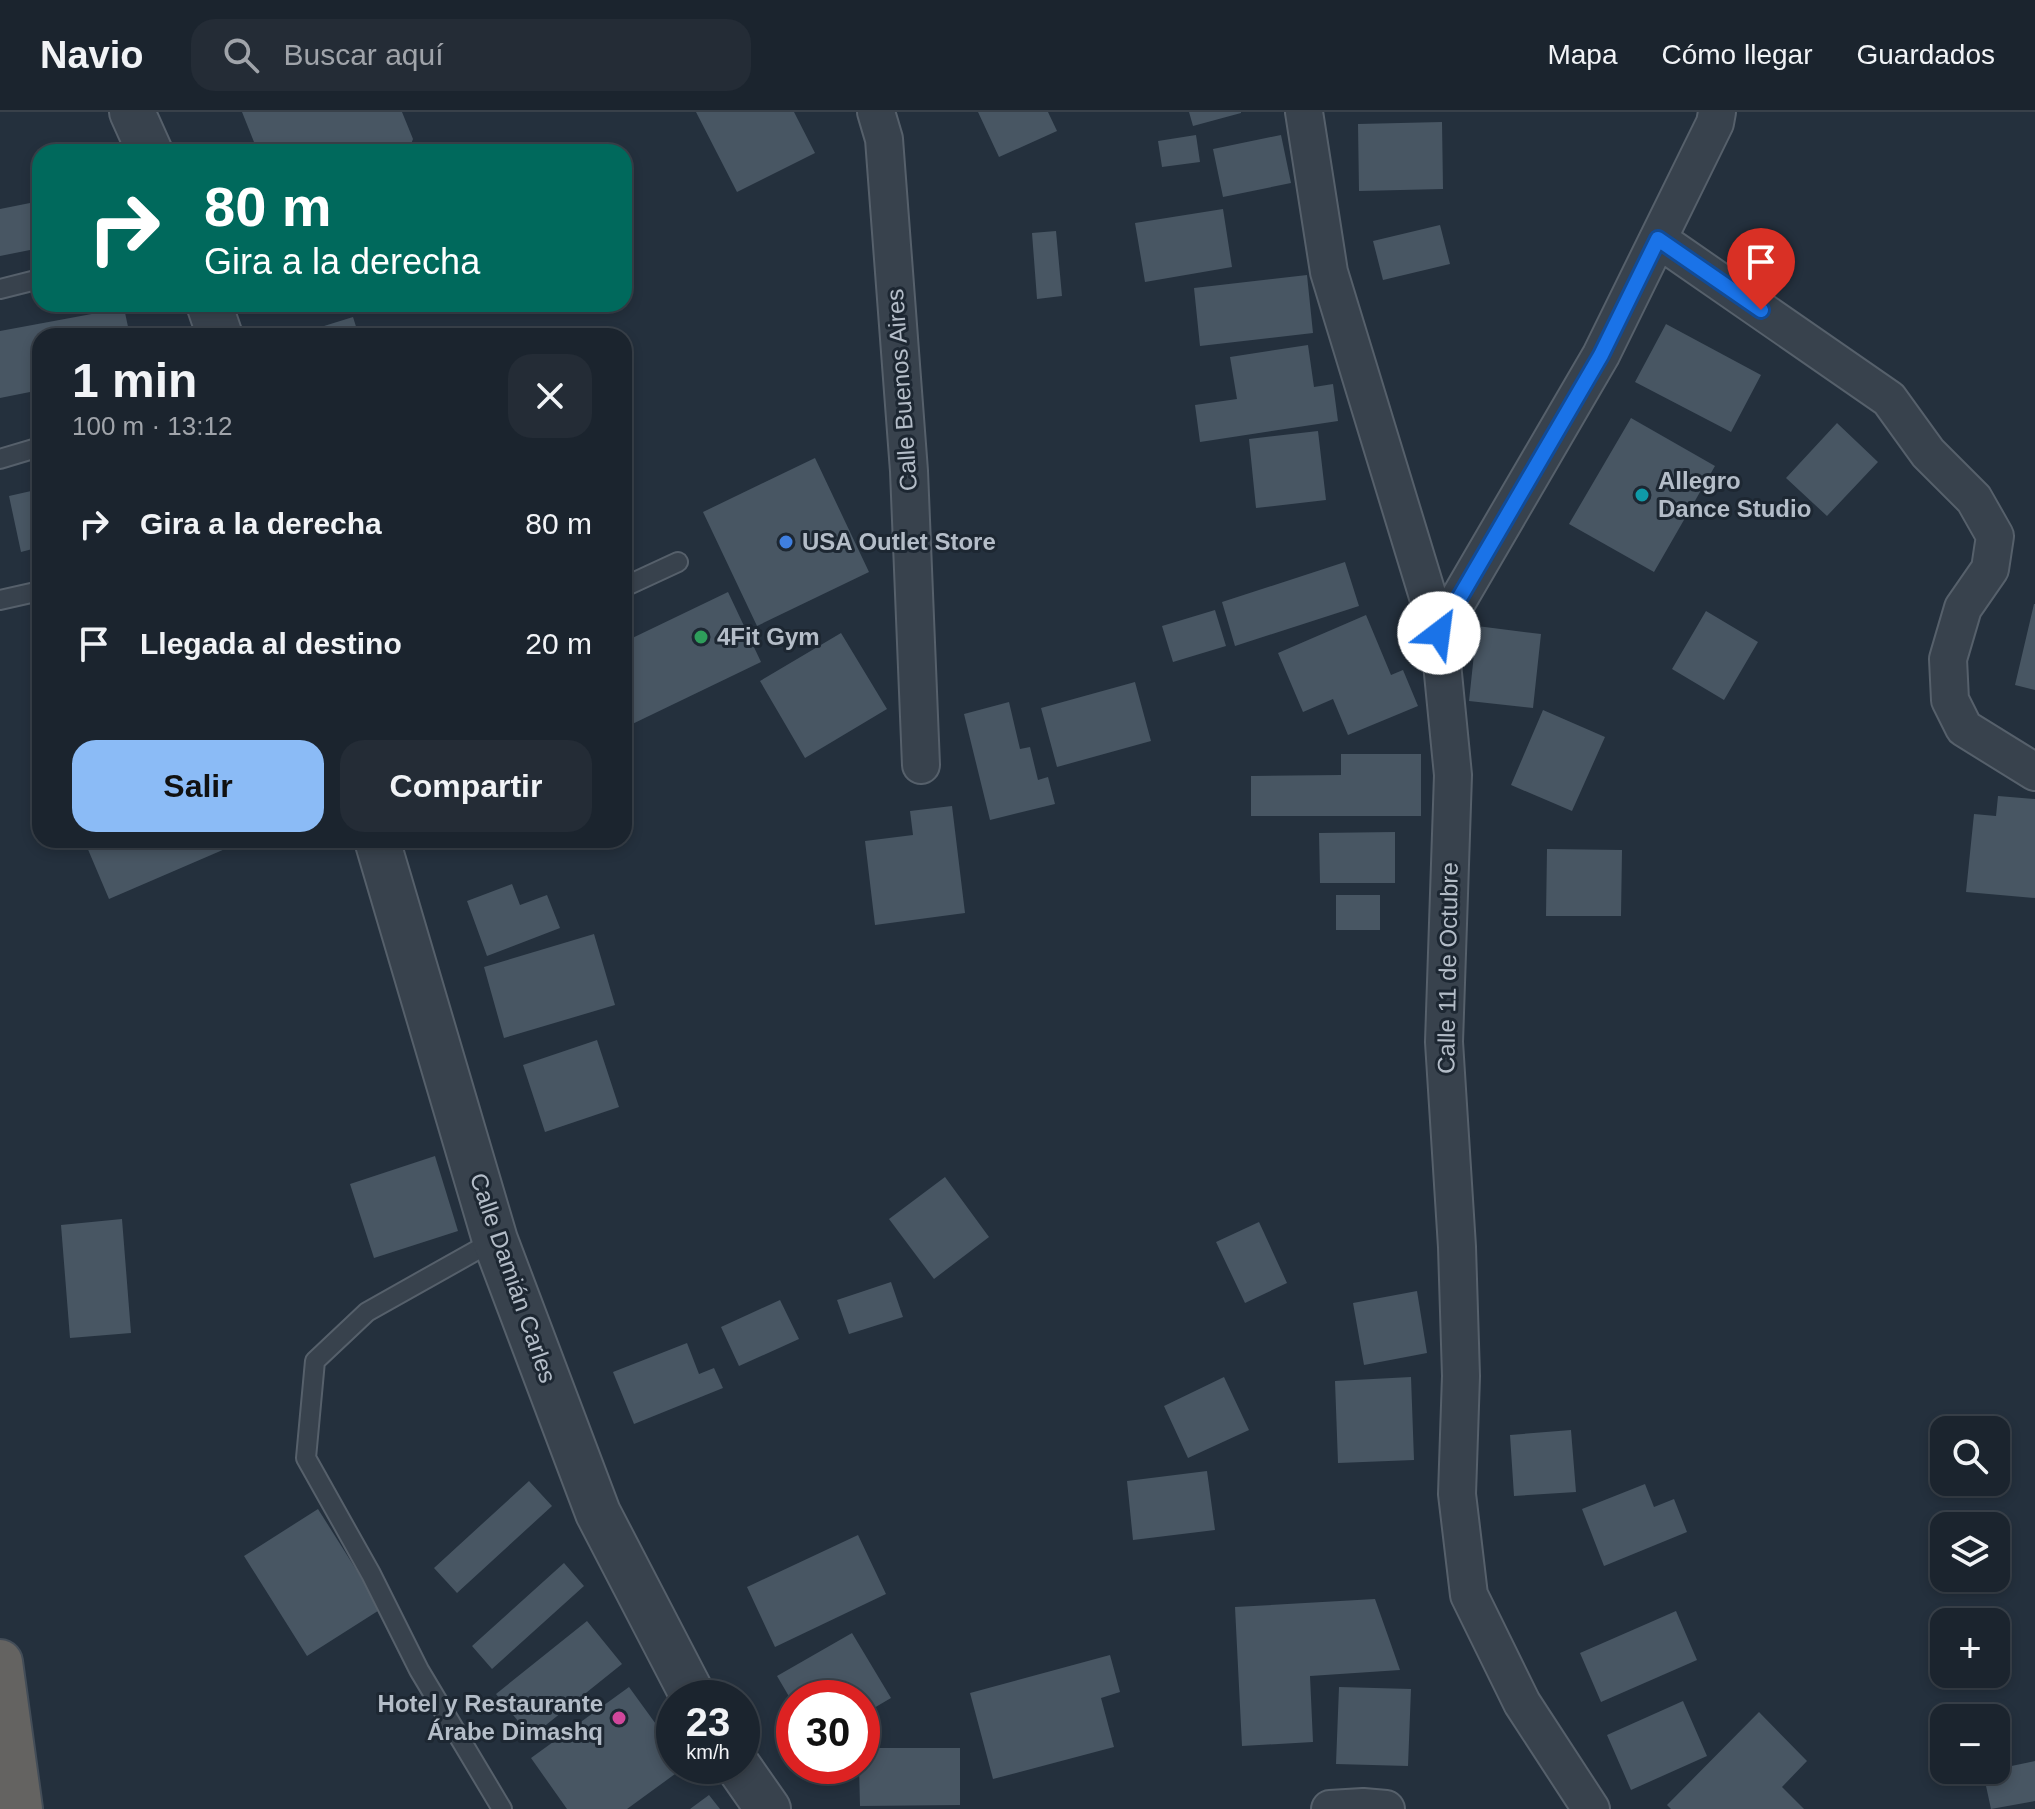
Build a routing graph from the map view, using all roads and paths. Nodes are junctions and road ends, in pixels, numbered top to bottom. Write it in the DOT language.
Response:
graph roads {
  1 [pos="132,112"];
  2 [pos="876,112"];
  3 [pos="1304,112"];
  4 [pos="1717,112"];
  5 [pos="146,144"];
  6 [pos="1658,239"];
  7 [pos="32,281"];
  8 [pos="0,289"];
  9 [pos="32,449"];
  10 [pos="0,459"];
  11 [pos="678,562"];
  12 [pos="632,583"];
  13 [pos="32,593"];
  14 [pos="0,600"];
  15 [pos="1439,633"];
  16 [pos="921,765"];
  17 [pos="2035,772"];
  18 [pos="379,848"];
  19 [pos="495,1240"];
  20 [pos="0,1662"];
  21 [pos="685,1680"];
  22 [pos="751,1784"];
  23 [pos="20,1809"];
  24 [pos="502,1809"];
  25 [pos="768,1809"];
  26 [pos="1330,1809"];
  27 [pos="1386,1809"];
  28 [pos="1591,1809"];
  1 -- 5 [label="street"];
  2 -- 16 [label="street, Calle Buenos Aires"];
  3 -- 15 [label="street, Calle 11 de Octubre"];
  4 -- 6 [label="street"];
  6 -- 15 [label="street"];
  6 -- 17 [label="street"];
  7 -- 8 [label="lane"];
  9 -- 10 [label="lane"];
  11 -- 12 [label="lane"];
  13 -- 14 [label="lane"];
  15 -- 28 [label="street, Calle 11 de Octubre"];
  18 -- 19 [label="street, Calle Damián Carles"];
  19 -- 21 [label="street, Calle Damián Carles"];
  19 -- 24 [label="lane"];
  20 -- 23 [label="highway"];
  22 -- 25 [label="street"];
  26 -- 27 [label="street"];
}
